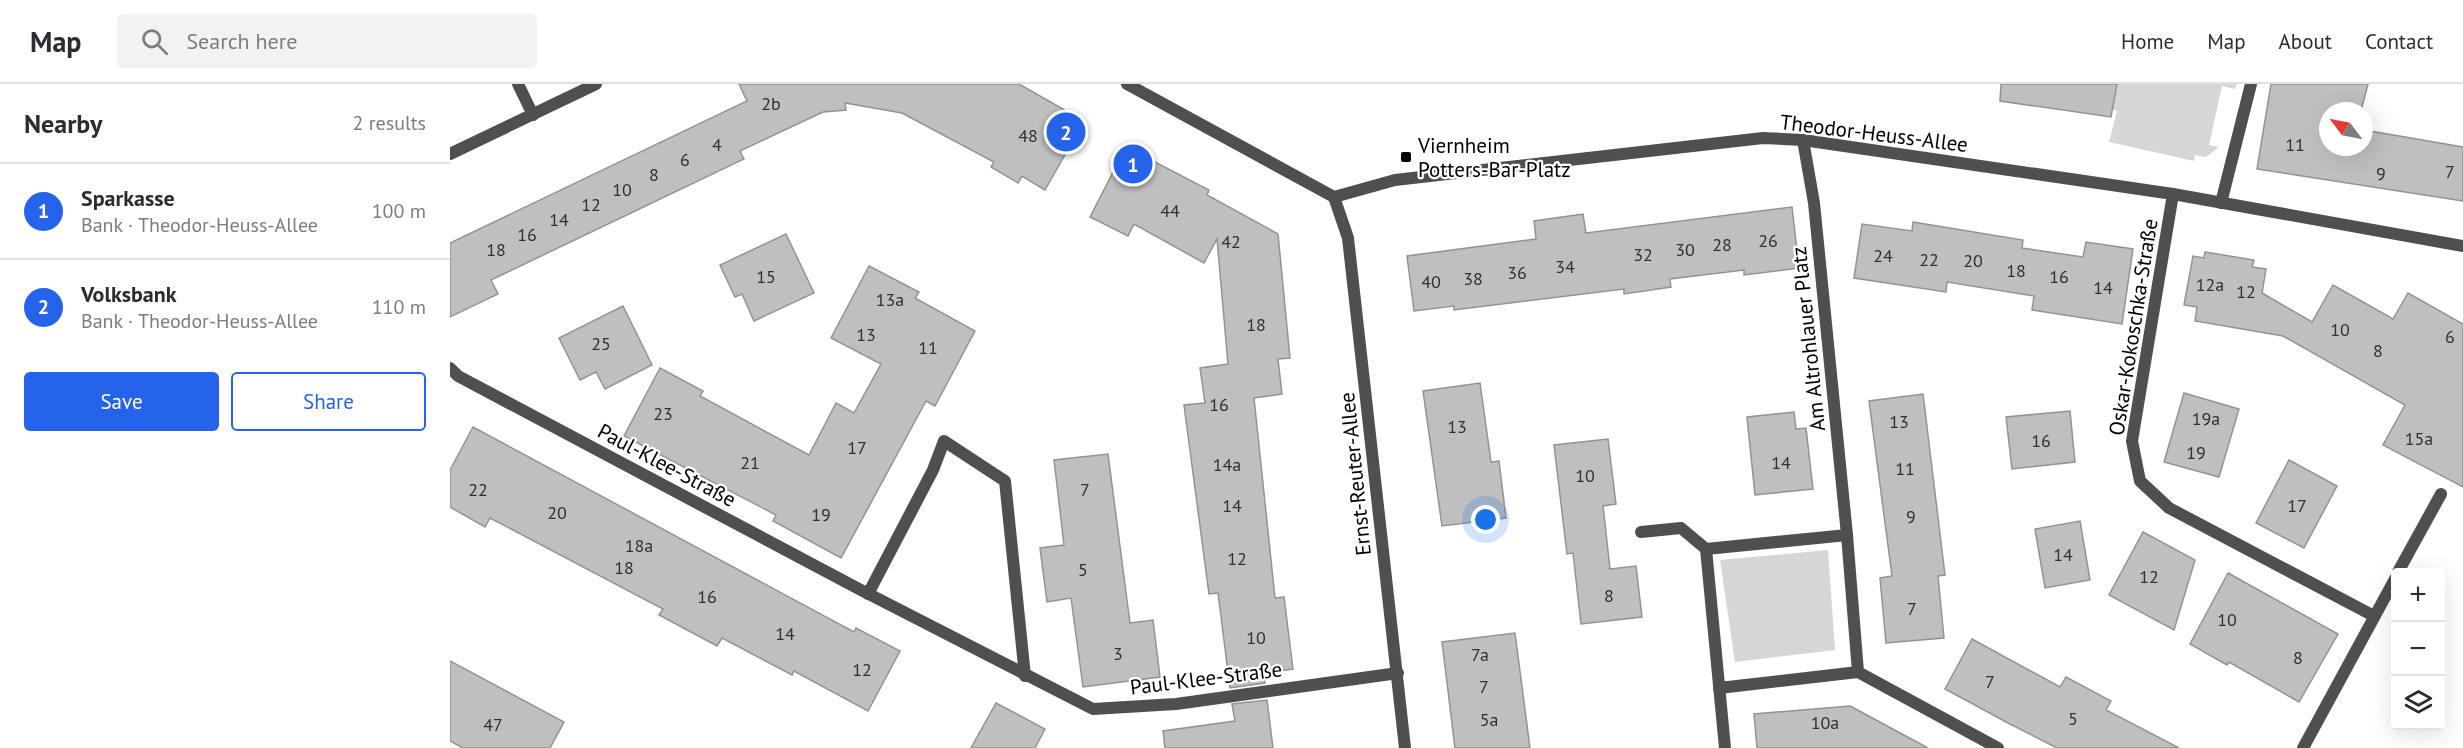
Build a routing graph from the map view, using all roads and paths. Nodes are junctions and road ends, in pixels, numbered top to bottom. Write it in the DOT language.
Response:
graph roads {
  1 [pos="518,84"];
  2 [pos="596,84"];
  3 [pos="1127,84"];
  4 [pos="2251,84"];
  5 [pos="533,115"];
  6 [pos="1803,140"];
  7 [pos="450,154"];
  8 [pos="2173,194"];
  9 [pos="1334,197"];
  10 [pos="2221,203"];
  11 [pos="2463,246"];
  12 [pos="450,368"];
  13 [pos="2441,494"];
  14 [pos="1641,532"];
  15 [pos="1847,535"];
  16 [pos="1706,549"];
  17 [pos="2401,568"];
  18 [pos="2391,586"];
  19 [pos="868,594"];
  20 [pos="2374,616"];
  21 [pos="1858,672"];
  22 [pos="1398,673"];
  23 [pos="1025,676"];
  24 [pos="1719,688"];
  25 [pos="1405,748"];
  26 [pos="1725,748"];
  27 [pos="1998,748"];
  28 [pos="2303,748"];
  1 -- 5 [label="street"];
  2 -- 5 [label="street"];
  3 -- 9 [label="street"];
  4 -- 10 [label="street"];
  5 -- 7 [label="street"];
  6 -- 8 [label="street, Theodor-Heuss-Allee"];
  6 -- 9 [label="street, Theodor-Heuss-Allee"];
  6 -- 15 [label="street, Am Altrohlauer Platz"];
  8 -- 10 [label="street, Theodor-Heuss-Allee"];
  8 -- 20 [label="street, Oskar-Kokoschka-Straße"];
  9 -- 22 [label="street, Ernst-Reuter-Allee"];
  10 -- 11 [label="street, Theodor-Heuss-Allee"];
  12 -- 19 [label="street, Paul-Klee-Straße"];
  13 -- 17 [label="street"];
  14 -- 16 [label="street"];
  15 -- 16 [label="street"];
  15 -- 21 [label="street, Am Altrohlauer Platz"];
  16 -- 24 [label="street"];
  18 -- 20 [label="street"];
  19 -- 23 [label="street, Paul-Klee-Straße"];
  19 -- 23 [label="street"];
  20 -- 28 [label="street"];
  21 -- 24 [label="street"];
  21 -- 27 [label="street"];
  22 -- 23 [label="street, Paul-Klee-Straße"];
  22 -- 25 [label="street, Ernst-Reuter-Allee"];
  24 -- 26 [label="street"];
}
